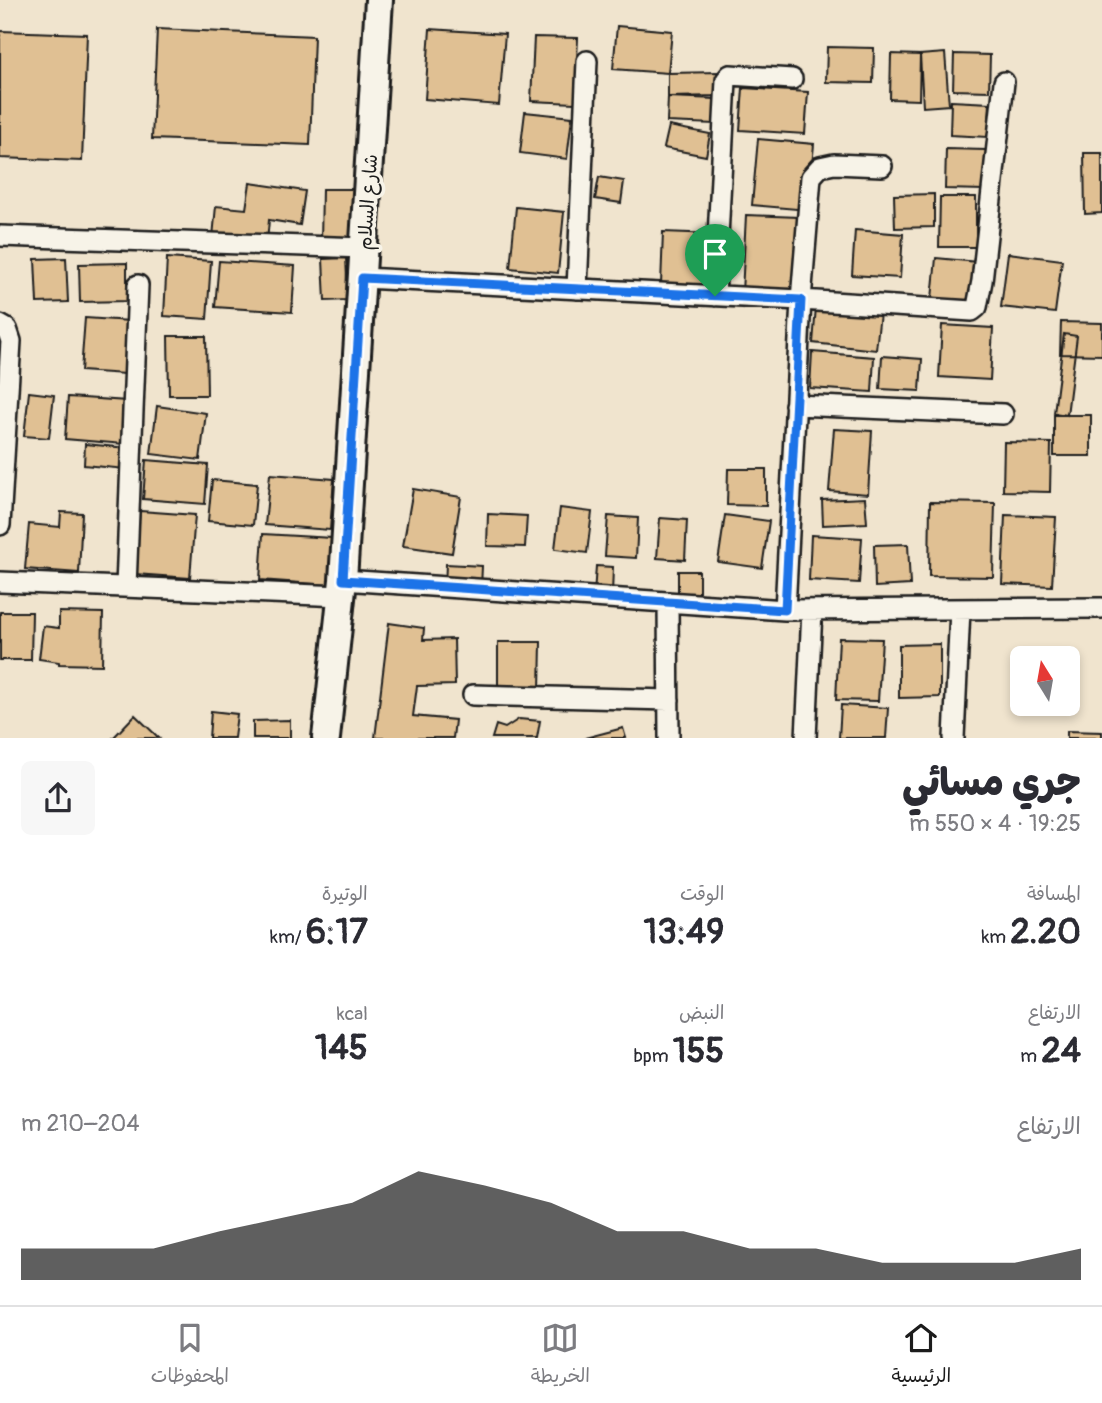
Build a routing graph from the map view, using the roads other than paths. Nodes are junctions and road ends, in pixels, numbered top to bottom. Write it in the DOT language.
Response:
graph roads {
  1 [pos="379,0"];
  2 [pos="587,61"];
  3 [pos="792,79"];
  4 [pos="1004,82"];
  5 [pos="882,166"];
  6 [pos="0,236"];
  7 [pos="365,248"];
  8 [pos="362,278"];
  9 [pos="138,285"];
  10 [pos="577,289"];
  11 [pos="715,296"];
  12 [pos="801,300"];
  13 [pos="0,325"];
  14 [pos="795,405"];
  15 [pos="1003,414"];
  16 [pos="2,451"];
  17 [pos="0,525"];
  18 [pos="0,582"];
  19 [pos="126,587"];
  20 [pos="342,588"];
  21 [pos="668,602"];
  22 [pos="1102,608"];
  23 [pos="960,609"];
  24 [pos="785,610"];
  25 [pos="812,610"];
  26 [pos="473,695"];
  27 [pos="669,699"];
  28 [pos="326,738"];
  29 [pos="669,738"];
  30 [pos="806,738"];
  31 [pos="954,738"];
  1 -- 7 [label="main road, شارع السلام"];
  2 -- 10 [label="street"];
  3 -- 11 [label="street"];
  4 -- 12 [label="street"];
  5 -- 12 [label="street"];
  6 -- 7 [label="street"];
  7 -- 8 [label="main road, شارع السلام"];
  8 -- 10 [label="street"];
  8 -- 20 [label="main road, شارع السلام"];
  9 -- 19 [label="street"];
  10 -- 11 [label="street"];
  11 -- 12 [label="street"];
  12 -- 14 [label="street"];
  13 -- 16 [label="street"];
  14 -- 15 [label="street"];
  14 -- 24 [label="street"];
  16 -- 17 [label="street"];
  18 -- 19 [label="street"];
  19 -- 20 [label="street"];
  20 -- 21 [label="street"];
  20 -- 28 [label="main road, شارع السلام"];
  21 -- 24 [label="street"];
  21 -- 27 [label="street"];
  22 -- 23 [label="street"];
  23 -- 25 [label="street"];
  23 -- 31 [label="street"];
  24 -- 25 [label="street"];
  25 -- 30 [label="street"];
  26 -- 27 [label="street"];
  27 -- 29 [label="street"];
}
